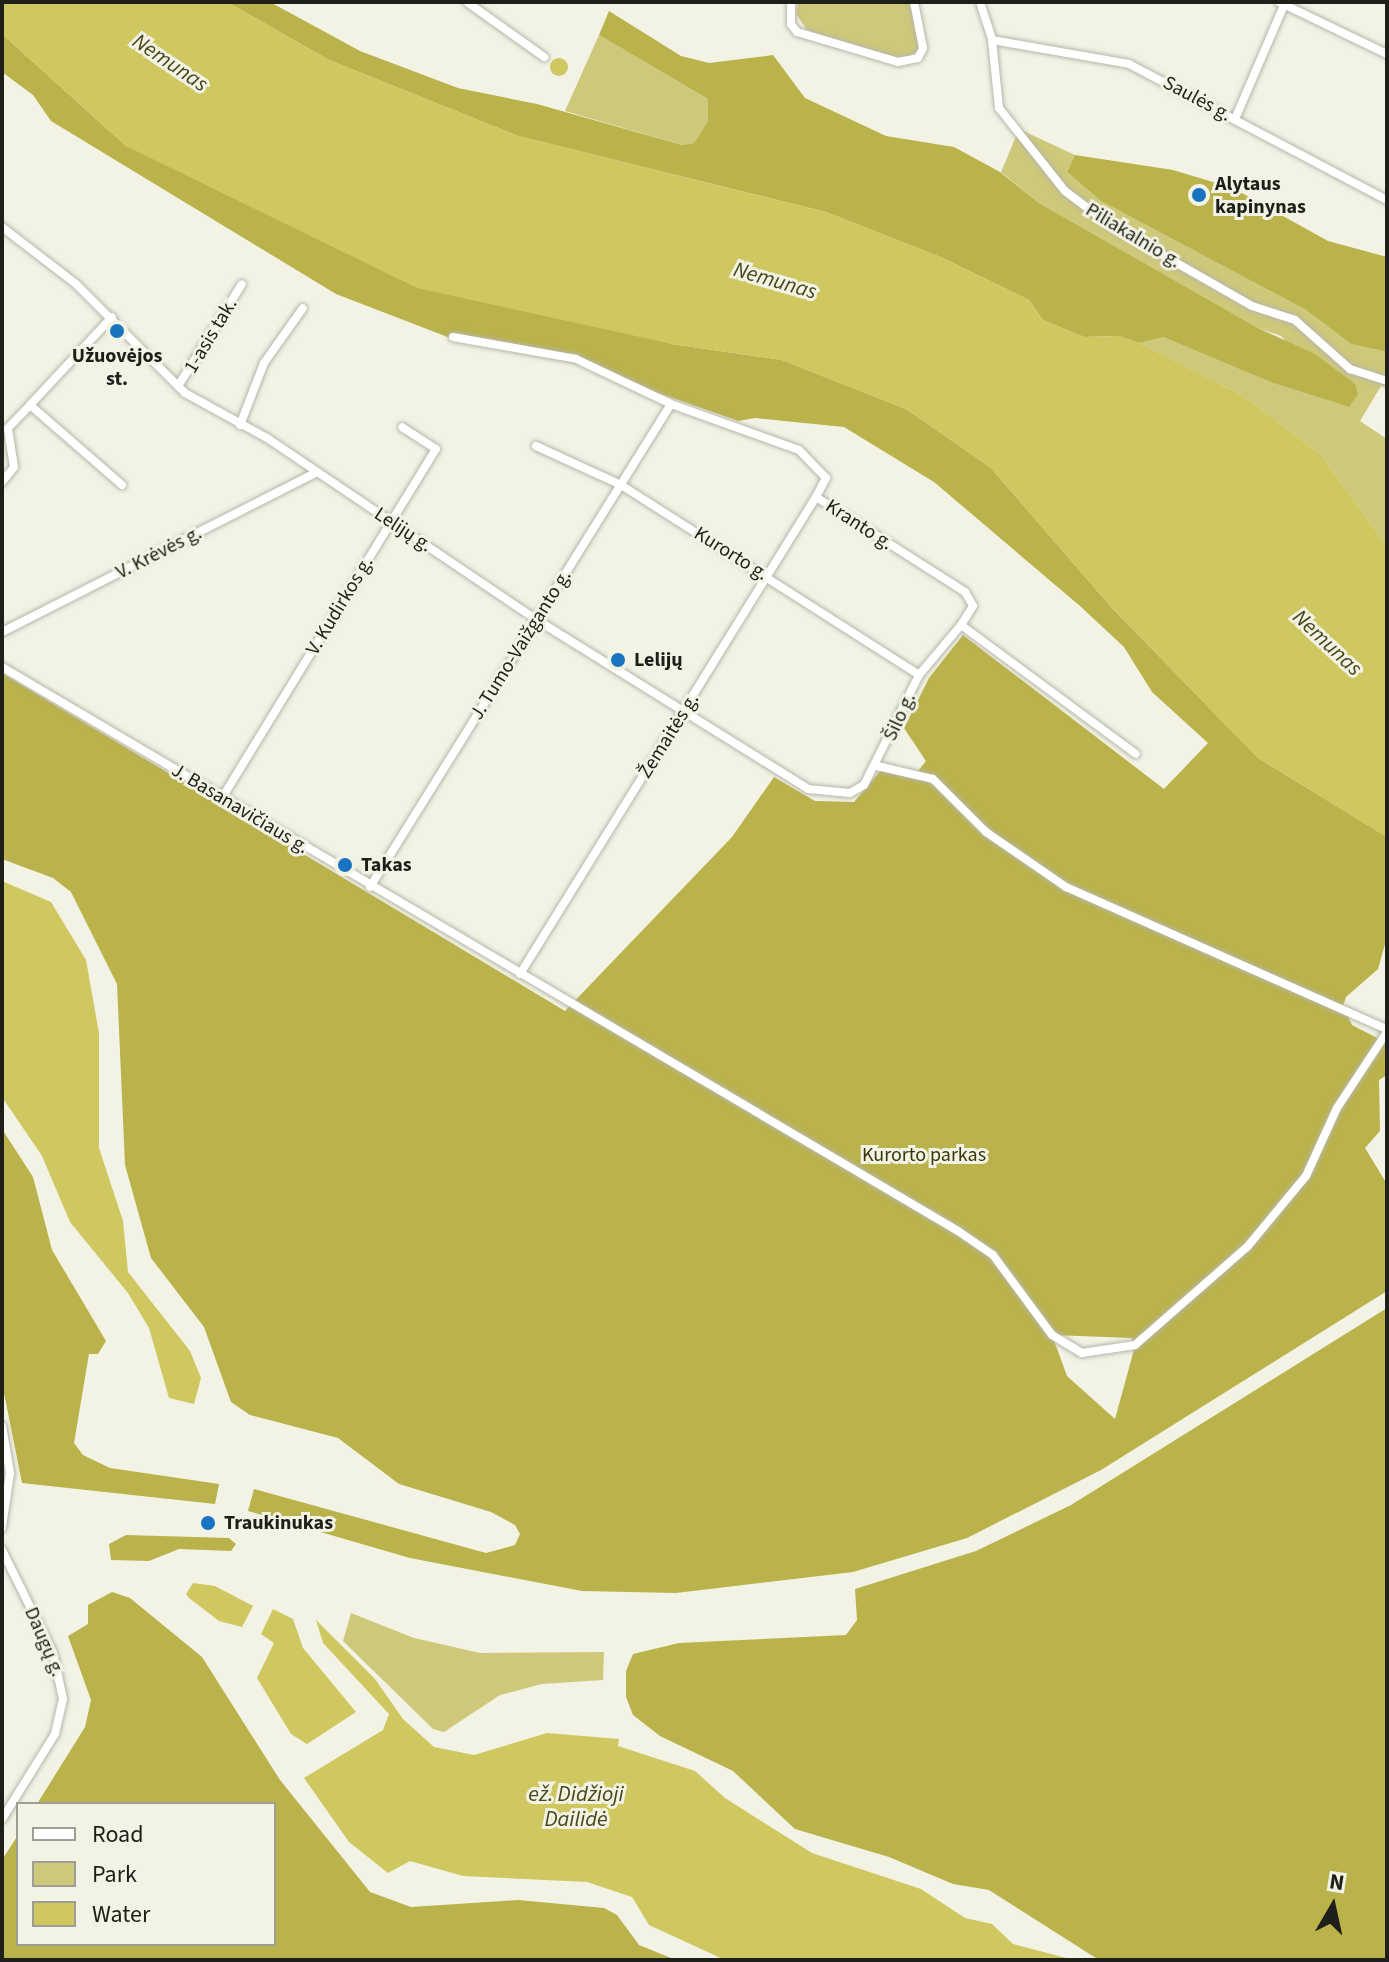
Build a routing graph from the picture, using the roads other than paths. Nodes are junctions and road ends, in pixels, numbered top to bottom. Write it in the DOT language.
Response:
graph roads {
  1 [pos="467,2"];
  2 [pos="791,2"];
  3 [pos="914,2"];
  4 [pos="980,2"];
  5 [pos="1282,4"];
  6 [pos="992,40"];
  7 [pos="1387,54"];
  8 [pos="544,57"];
  9 [pos="1235,119"];
  10 [pos="1387,200"];
  11 [pos="2,227"];
  12 [pos="242,284"];
  13 [pos="303,308"];
  14 [pos="112,317"];
  15 [pos="453,337"];
  16 [pos="1387,381"];
  17 [pos="178,386"];
  18 [pos="671,404"];
  19 [pos="30,405"];
  20 [pos="240,425"];
  21 [pos="402,427"];
  22 [pos="536,446"];
  23 [pos="316,473"];
  24 [pos="2,482"];
  25 [pos="122,485"];
  26 [pos="621,485"];
  27 [pos="816,497"];
  28 [pos="391,522"];
  29 [pos="767,577"];
  30 [pos="537,620"];
  31 [pos="961,625"];
  32 [pos="2,632"];
  33 [pos="2,667"];
  34 [pos="919,675"];
  35 [pos="683,714"];
  36 [pos="1136,754"];
  37 [pos="877,766"];
  38 [pos="833,794"];
  39 [pos="222,798"];
  40 [pos="370,887"];
  41 [pos="520,974"];
  42 [pos="1387,1030"];
  43 [pos="2,1426"];
  44 [pos="2,1527"];
  45 [pos="2,1550"];
  46 [pos="2,1819"];
  1 -- 8 [label="street"];
  2 -- 3 [label="street"];
  4 -- 6 [label="street, Piliakalnio g."];
  5 -- 7 [label="street"];
  5 -- 9 [label="street"];
  6 -- 9 [label="street, Saulės g."];
  6 -- 16 [label="street, Piliakalnio g."];
  9 -- 10 [label="street, Saulės g."];
  11 -- 14 [label="street, Lelijų g."];
  12 -- 17 [label="street, 1-asis tak."];
  13 -- 20 [label="street"];
  14 -- 17 [label="street, Lelijų g."];
  14 -- 19 [label="street"];
  15 -- 18 [label="street, Kranto g."];
  17 -- 20 [label="street, Lelijų g."];
  18 -- 26 [label="street, J. Tumo-Vaižganto g."];
  18 -- 27 [label="street, Kranto g."];
  19 -- 24 [label="street"];
  19 -- 25 [label="street"];
  20 -- 23 [label="street, Lelijų g."];
  21 -- 28 [label="street, V. Kudirkos g."];
  22 -- 26 [label="street, Kurorto g."];
  23 -- 28 [label="street, Lelijų g."];
  23 -- 32 [label="street, V. Krėvės g."];
  26 -- 29 [label="street, Kurorto g."];
  26 -- 30 [label="street, J. Tumo-Vaižganto g."];
  27 -- 29 [label="street, Žemaitės g."];
  27 -- 31 [label="street, Kranto g."];
  28 -- 30 [label="street, Lelijų g."];
  28 -- 39 [label="street, V. Kudirkos g."];
  29 -- 34 [label="street, Kurorto g."];
  29 -- 35 [label="street, Žemaitės g."];
  30 -- 35 [label="street, Lelijų g."];
  30 -- 40 [label="street, J. Tumo-Vaižganto g."];
  31 -- 34 [label="street, Šilo g."];
  31 -- 36 [label="street"];
  33 -- 39 [label="street, J. Basanavičiaus g."];
  34 -- 37 [label="street, Šilo g."];
  35 -- 38 [label="street, Lelijų g."];
  35 -- 41 [label="street, Žemaitės g."];
  37 -- 38 [label="street, Šilo g."];
  37 -- 42 [label="street"];
  39 -- 40 [label="street, J. Basanavičiaus g."];
  40 -- 41 [label="street, J. Basanavičiaus g."];
  41 -- 42 [label="street, J. Basanavičiaus g."];
  43 -- 44 [label="street"];
  45 -- 46 [label="street, Daugų g."];
}
